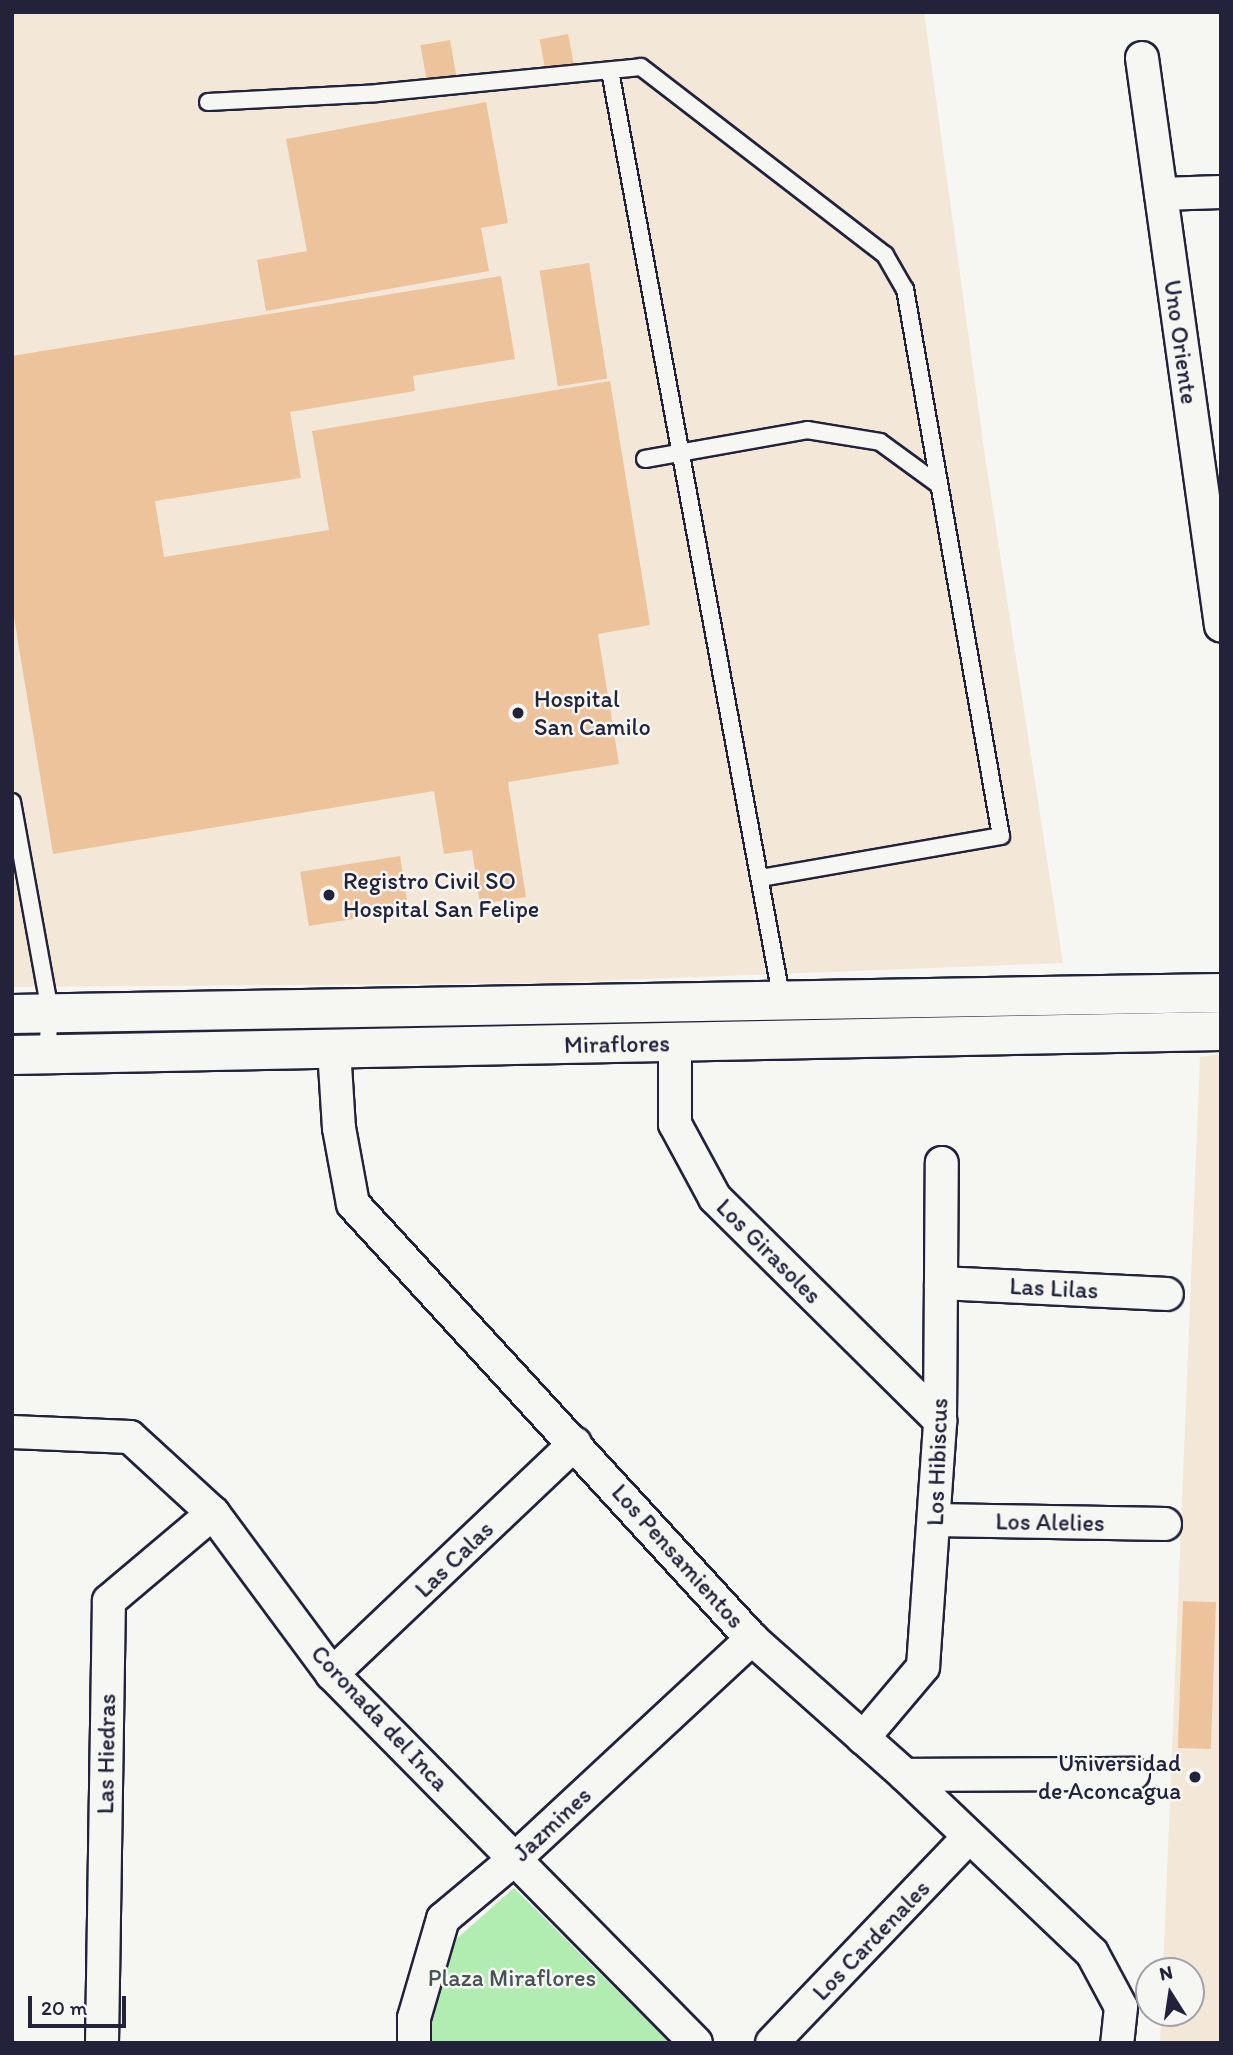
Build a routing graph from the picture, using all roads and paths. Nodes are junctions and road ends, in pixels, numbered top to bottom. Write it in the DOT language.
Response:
graph roads {
  1 [pos="1142,58"];
  2 [pos="610,71"];
  3 [pos="208,102"];
  4 [pos="1221,192"];
  5 [pos="1161,194"];
  6 [pos="681,453"];
  7 [pos="645,459"];
  8 [pos="939,485"];
  9 [pos="1215,544"];
  10 [pos="1221,626"];
  11 [pos="12,802"];
  12 [pos="761,878"];
  13 [pos="1221,993"];
  14 [pos="782,1003"];
  15 [pos="50,1012"];
  16 [pos="12,1014"];
  17 [pos="1221,1031"];
  18 [pos="782,1042"];
  19 [pos="675,1044"];
  20 [pos="334,1049"];
  21 [pos="30,1055"];
  22 [pos="942,1163"];
  23 [pos="941,1283"];
  24 [pos="1167,1294"];
  25 [pos="940,1421"];
  26 [pos="12,1432"];
  27 [pos="575,1443"];
  28 [pos="213,1513"];
  29 [pos="934,1520"];
  30 [pos="1165,1524"];
  31 [pos="752,1639"];
  32 [pos="332,1674"];
  33 [pos="863,1738"];
  34 [pos="1133,1774"];
  35 [pos="905,1775"];
  36 [pos="969,1837"];
  37 [pos="517,1857"];
  38 [pos="102,2043"];
  39 [pos="414,2043"];
  40 [pos="696,2043"];
  41 [pos="772,2043"];
  42 [pos="1117,2043"];
  1 -- 5 [label="street, Uno Oriente"];
  2 -- 3 [label="lane"];
  2 -- 6 [label="lane"];
  2 -- 8 [label="lane"];
  4 -- 5 [label="street"];
  5 -- 9 [label="street, Uno Oriente"];
  6 -- 7 [label="lane"];
  6 -- 8 [label="lane"];
  6 -- 12 [label="lane"];
  8 -- 12 [label="lane"];
  9 -- 10 [label="street, Uno Oriente"];
  11 -- 15 [label="lane"];
  12 -- 14 [label="lane"];
  13 -- 14 [label="main road, Miraflores"];
  14 -- 15 [label="main road, Miraflores"];
  14 -- 18 [label="lane"];
  15 -- 16 [label="main road, Miraflores"];
  15 -- 21 [label="lane"];
  17 -- 18 [label="main road, Miraflores"];
  18 -- 19 [label="main road, Miraflores"];
  19 -- 20 [label="main road, Miraflores"];
  19 -- 25 [label="street, Los Girasoles"];
  20 -- 21 [label="main road, Miraflores"];
  20 -- 27 [label="street, Los Pensamientos"];
  22 -- 23 [label="street, Los Hibiscus"];
  23 -- 24 [label="street, Las Lilas"];
  23 -- 25 [label="street, Los Hibiscus"];
  25 -- 29 [label="street, Los Hibiscus"];
  26 -- 28 [label="street, Coronada del Inca"];
  27 -- 31 [label="street, Los Pensamientos"];
  27 -- 32 [label="street, Las Calas"];
  28 -- 32 [label="street, Coronada del Inca"];
  28 -- 38 [label="street, Las Hiedras"];
  29 -- 30 [label="street, Los Alelies"];
  29 -- 33 [label="street, Los Hibiscus"];
  31 -- 33 [label="street, Los Pensamientos"];
  31 -- 37 [label="street, Jazmines"];
  32 -- 37 [label="street, Coronada del Inca"];
  33 -- 35 [label="street, Los Pensamientos"];
  34 -- 35 [label="street"];
  35 -- 36 [label="street, Los Pensamientos"];
  36 -- 41 [label="street, Los Cardenales"];
  36 -- 42 [label="street, Los Pensamientos"];
  37 -- 39 [label="street, Jazmines"];
  37 -- 40 [label="street, Coronada del Inca"];
}
